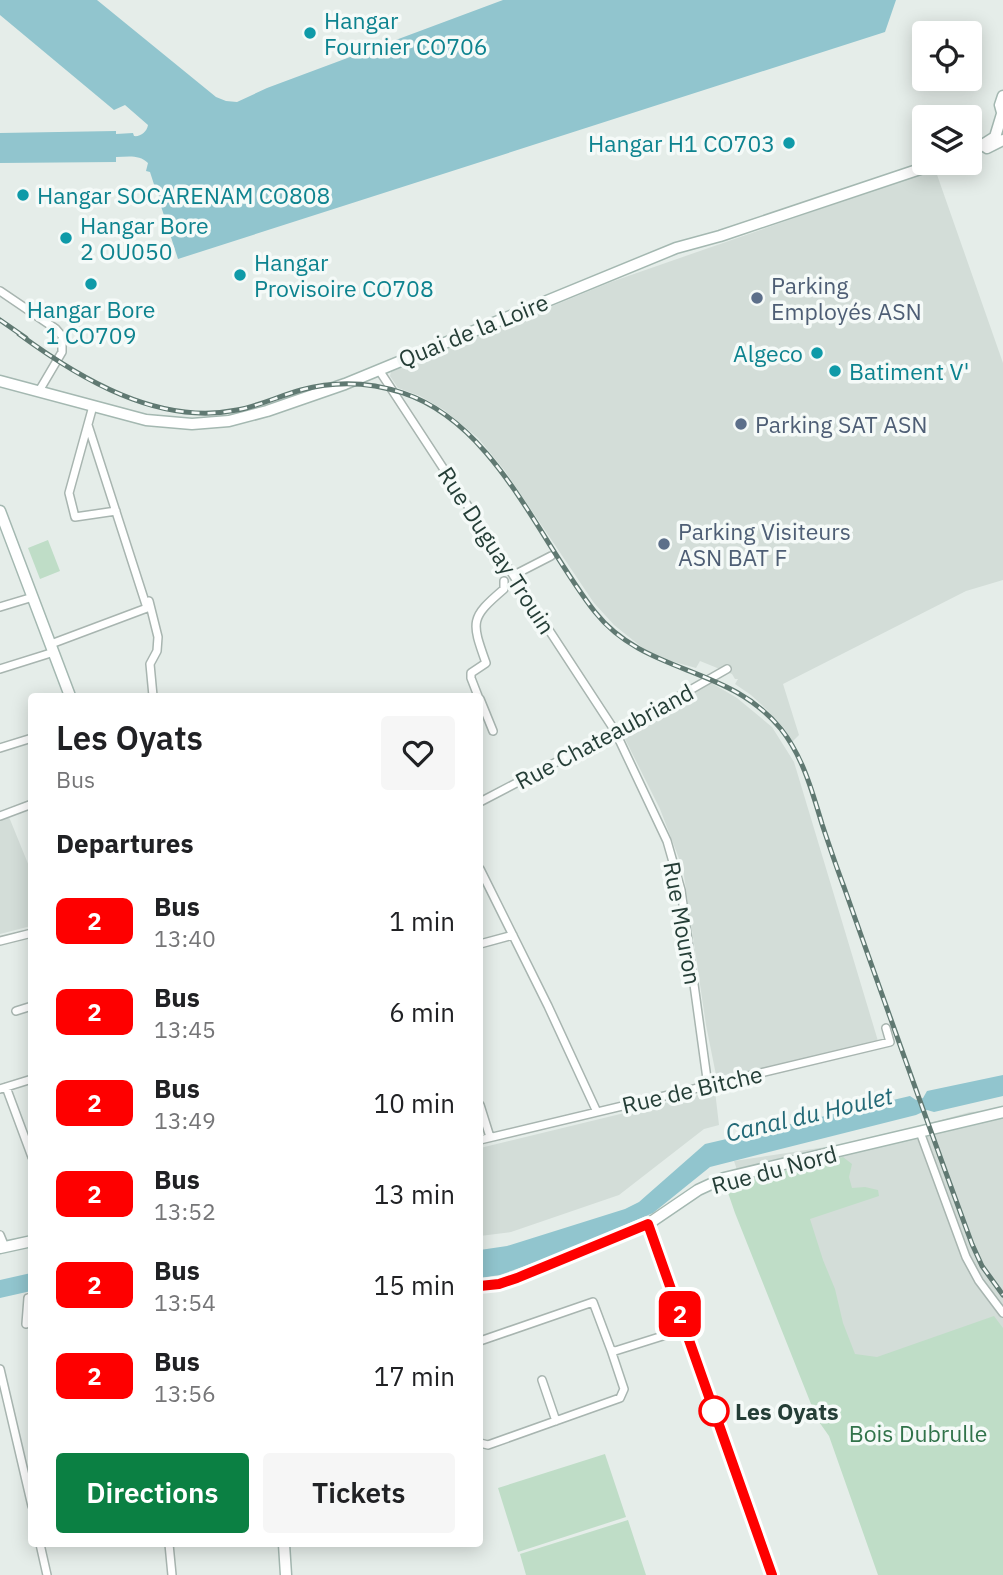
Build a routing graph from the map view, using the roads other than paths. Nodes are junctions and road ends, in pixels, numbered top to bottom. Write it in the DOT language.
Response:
graph roads {
  1 [pos="1003,96"];
  2 [pos="1002,115"];
  3 [pos="1003,140"];
  4 [pos="982,145"];
  5 [pos="982,149"];
  6 [pos="912,172"];
  7 [pos="0,291"];
  8 [pos="379,370"];
  9 [pos="0,381"];
  10 [pos="39,391"];
  11 [pos="93,405"];
  12 [pos="88,425"];
  13 [pos="0,511"];
  14 [pos="116,511"];
  15 [pos="551,556"];
  16 [pos="513,575"];
  17 [pos="505,581"];
  18 [pos="33,597"];
  19 [pos="146,605"];
  20 [pos="0,607"];
  21 [pos="52,648"];
  22 [pos="727,669"];
  23 [pos="0,670"];
  24 [pos="69,693"];
  25 [pos="153,693"];
  26 [pos="477,693"];
  27 [pos="483,707"];
  28 [pos="493,731"];
  29 [pos="615,731"];
  30 [pos="28,739"];
  31 [pos="0,748"];
  32 [pos="483,800"];
  33 [pos="28,806"];
  34 [pos="0,816"];
  35 [pos="483,875"];
  36 [pos="28,934"];
  37 [pos="513,935"];
  38 [pos="0,941"];
  39 [pos="483,943"];
  40 [pos="28,1007"];
  41 [pos="16,1011"];
  42 [pos="886,1028"];
  43 [pos="28,1080"];
  44 [pos="708,1086"];
  45 [pos="3,1088"];
  46 [pos="597,1112"];
  47 [pos="1003,1112"];
  48 [pos="483,1115"];
  49 [pos="920,1132"];
  50 [pos="490,1138"];
  51 [pos="483,1139"];
  52 [pos="28,1147"];
  53 [pos="648,1224"];
  54 [pos="0,1235"];
  55 [pos="28,1242"];
  56 [pos="2,1248"];
  57 [pos="483,1286"];
  58 [pos="28,1298"];
  59 [pos="1003,1313"];
  60 [pos="26,1324"];
  61 [pos="685,1329"];
  62 [pos="483,1340"];
  63 [pos="611,1350"];
  64 [pos="0,1369"];
  65 [pos="542,1380"];
  66 [pos="556,1421"];
  67 [pos="483,1445"];
  68 [pos="28,1489"];
  69 [pos="41,1547"];
  70 [pos="169,1547"];
  71 [pos="284,1547"];
  72 [pos="47,1575"];
  73 [pos="172,1575"];
  74 [pos="286,1575"];
  75 [pos="772,1575"];
  1 -- 2 [label="street"];
  2 -- 4 [label="street"];
  3 -- 5 [label="street"];
  6 -- 8 [label="street, Quai de la Loire"];
  7 -- 10 [label="street"];
  8 -- 11 [label="street, Quai de la Loire"];
  8 -- 16 [label="street, Rue Duguay Trouin"];
  9 -- 10 [label="street, Quai de la Loire"];
  10 -- 11 [label="street, Quai de la Loire"];
  11 -- 12 [label="street"];
  12 -- 14 [label="street"];
  12 -- 14 [label="street"];
  13 -- 18 [label="street"];
  14 -- 19 [label="street"];
  15 -- 16 [label="street"];
  16 -- 29 [label="street, Rue Duguay Trouin"];
  17 -- 26 [label="street"];
  18 -- 20 [label="street"];
  18 -- 21 [label="street"];
  19 -- 21 [label="street"];
  19 -- 25 [label="street"];
  21 -- 23 [label="street"];
  21 -- 24 [label="street"];
  22 -- 29 [label="street, Rue Chateaubriand"];
  27 -- 28 [label="street"];
  29 -- 32 [label="street, Rue Chateaubriand"];
  29 -- 44 [label="street, Rue Mouron"];
  30 -- 31 [label="street"];
  33 -- 34 [label="street"];
  35 -- 37 [label="street"];
  36 -- 38 [label="street"];
  37 -- 39 [label="street"];
  37 -- 46 [label="street"];
  40 -- 41 [label="street"];
  42 -- 44 [label="street, Rue de Bitche"];
  43 -- 45 [label="street"];
  44 -- 46 [label="street, Rue de Bitche"];
  45 -- 52 [label="street"];
  46 -- 50 [label="street, Rue de Bitche"];
  47 -- 49 [label="street, Rue du Nord"];
  48 -- 50 [label="street"];
  49 -- 53 [label="street, Rue du Nord"];
  49 -- 59 [label="street"];
  50 -- 51 [label="street, Rue de Bitche"];
  53 -- 57 [label="street, Rue du Nord"];
  53 -- 61 [label="street"];
  54 -- 56 [label="street"];
  55 -- 56 [label="street"];
  58 -- 60 [label="street"];
  61 -- 63 [label="street"];
  61 -- 75 [label="street"];
  62 -- 63 [label="street"];
  63 -- 66 [label="street"];
  64 -- 68 [label="street"];
  65 -- 66 [label="street"];
  66 -- 67 [label="street"];
  69 -- 72 [label="street"];
  70 -- 73 [label="street"];
  71 -- 74 [label="street"];
}
